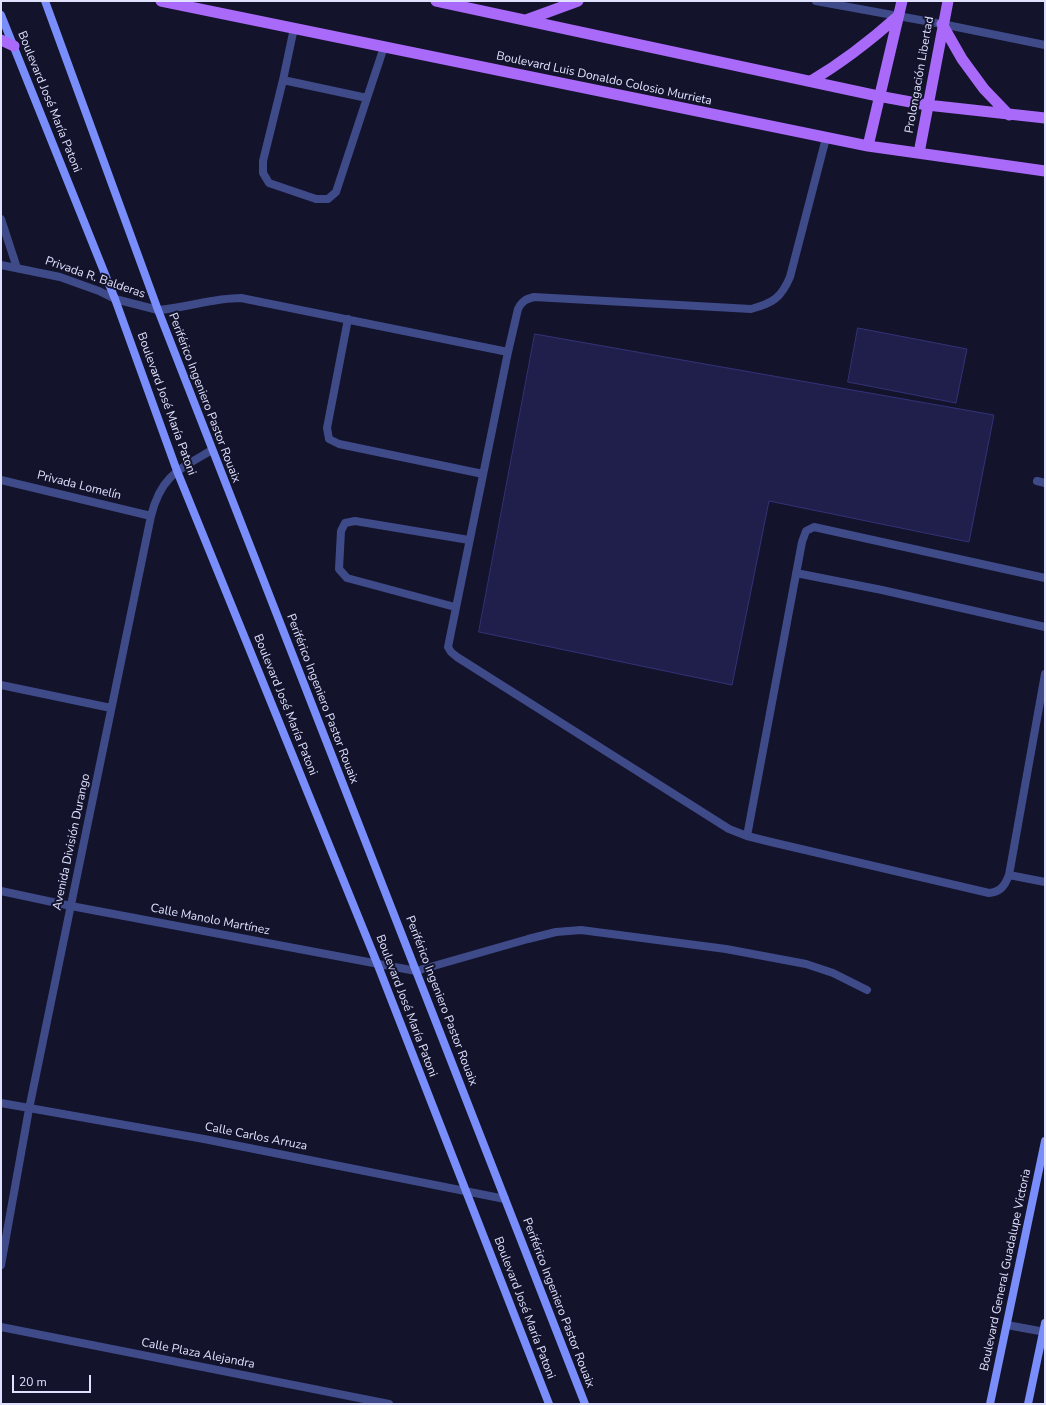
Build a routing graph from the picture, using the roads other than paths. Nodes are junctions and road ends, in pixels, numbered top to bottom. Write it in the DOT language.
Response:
graph roads {
  1 [pos="45,1"];
  2 [pos="161,1"];
  3 [pos="436,1"];
  4 [pos="578,1"];
  5 [pos="816,1"];
  6 [pos="902,1"];
  7 [pos="948,1"];
  8 [pos="1,15"];
  9 [pos="898,16"];
  10 [pos="526,20"];
  11 [pos="942,24"];
  12 [pos="294,28"];
  13 [pos="1,40"];
  14 [pos="1045,45"];
  15 [pos="14,46"];
  16 [pos="384,47"];
  17 [pos="283,80"];
  18 [pos="811,81"];
  19 [pos="878,96"];
  20 [pos="366,98"];
  21 [pos="927,105"];
  22 [pos="1009,115"];
  23 [pos="1045,118"];
  24 [pos="826,138"];
  25 [pos="868,146"];
  26 [pos="919,153"];
  27 [pos="1045,171"];
  28 [pos="1,220"];
  29 [pos="1,265"];
  30 [pos="17,268"];
  31 [pos="115,299"];
  32 [pos="158,310"];
  33 [pos="348,319"];
  34 [pos="508,352"];
  35 [pos="212,450"];
  36 [pos="177,471"];
  37 [pos="483,474"];
  38 [pos="1,480"];
  39 [pos="151,516"];
  40 [pos="469,540"];
  41 [pos="796,572"];
  42 [pos="1045,578"];
  43 [pos="455,607"];
  44 [pos="1045,627"];
  45 [pos="1045,674"];
  46 [pos="1,685"];
  47 [pos="111,708"];
  48 [pos="747,836"];
  49 [pos="1009,874"];
  50 [pos="1045,882"];
  51 [pos="1,891"];
  52 [pos="71,906"];
  53 [pos="377,963"];
  54 [pos="416,971"];
  55 [pos="867,990"];
  56 [pos="1,1103"];
  57 [pos="29,1109"];
  58 [pos="1045,1144"];
  59 [pos="466,1191"];
  60 [pos="505,1199"];
  61 [pos="1,1265"];
  62 [pos="1045,1322"];
  63 [pos="1007,1325"];
  64 [pos="1,1327"];
  65 [pos="1044,1332"];
  66 [pos="390,1404"];
  67 [pos="549,1404"];
  68 [pos="585,1404"];
  69 [pos="990,1404"];
  70 [pos="1028,1404"];
  1 -- 32 [label="main road, Periférico Ingeniero Pastor Rouaix"];
  2 -- 12 [label="main road, Boulevard Luis Donaldo Colosio Murrieta"];
  3 -- 10 [label="main road"];
  4 -- 10 [label="main road"];
  5 -- 9 [label="street"];
  6 -- 9 [label="main road"];
  7 -- 11 [label="main road, Prolongación Libertad"];
  8 -- 15 [label="main road, Boulevard José María Patoni"];
  9 -- 11 [label="street"];
  9 -- 18 [label="main road"];
  9 -- 19 [label="main road"];
  10 -- 18 [label="main road"];
  11 -- 14 [label="street"];
  11 -- 21 [label="main road, Prolongación Libertad"];
  11 -- 22 [label="main road"];
  12 -- 16 [label="main road, Boulevard Luis Donaldo Colosio Murrieta"];
  12 -- 17 [label="street"];
  13 -- 15 [label="main road"];
  15 -- 31 [label="main road, Boulevard José María Patoni"];
  16 -- 20 [label="street"];
  16 -- 24 [label="main road, Boulevard Luis Donaldo Colosio Murrieta"];
  17 -- 20 [label="street"];
  17 -- 20 [label="street"];
  18 -- 19 [label="main road"];
  19 -- 21 [label="main road"];
  19 -- 25 [label="main road"];
  21 -- 22 [label="main road"];
  21 -- 26 [label="main road, Prolongación Libertad"];
  22 -- 23 [label="main road"];
  24 -- 25 [label="main road, Boulevard Luis Donaldo Colosio Murrieta"];
  24 -- 34 [label="street"];
  25 -- 26 [label="main road, Boulevard Luis Donaldo Colosio Murrieta"];
  26 -- 27 [label="main road, Boulevard Luis Donaldo Colosio Murrieta"];
  28 -- 30 [label="street"];
  29 -- 30 [label="street, Privada R. Balderas"];
  30 -- 31 [label="street, Privada R. Balderas"];
  31 -- 32 [label="street, Privada R. Balderas"];
  31 -- 36 [label="main road, Boulevard José María Patoni"];
  32 -- 33 [label="street, Privada R. Balderas"];
  32 -- 35 [label="main road, Periférico Ingeniero Pastor Rouaix"];
  33 -- 34 [label="street, Privada R. Balderas"];
  33 -- 37 [label="street"];
  34 -- 37 [label="street"];
  35 -- 36 [label="street, Avenida División Durango"];
  35 -- 54 [label="main road, Periférico Ingeniero Pastor Rouaix"];
  36 -- 39 [label="street, Avenida División Durango"];
  36 -- 53 [label="main road, Boulevard José María Patoni"];
  37 -- 40 [label="street"];
  38 -- 39 [label="street, Privada Lomelín"];
  39 -- 47 [label="street, Avenida División Durango"];
  40 -- 43 [label="street"];
  40 -- 43 [label="street"];
  41 -- 42 [label="street"];
  41 -- 44 [label="street"];
  41 -- 48 [label="street"];
  43 -- 48 [label="street"];
  45 -- 49 [label="street"];
  46 -- 47 [label="street"];
  47 -- 52 [label="street, Avenida División Durango"];
  48 -- 49 [label="street"];
  49 -- 50 [label="street"];
  51 -- 52 [label="street, Calle Manolo Martínez"];
  52 -- 53 [label="street, Calle Manolo Martínez"];
  52 -- 57 [label="street, Avenida División Durango"];
  53 -- 54 [label="street, Calle Manolo Martínez"];
  53 -- 59 [label="main road, Boulevard José María Patoni"];
  54 -- 55 [label="street"];
  54 -- 60 [label="main road, Periférico Ingeniero Pastor Rouaix"];
  56 -- 57 [label="street, Calle Carlos Arruza"];
  57 -- 59 [label="street, Calle Carlos Arruza"];
  57 -- 61 [label="street, Avenida División Durango"];
  58 -- 63 [label="main road, Boulevard General Guadalupe Victoria"];
  59 -- 60 [label="street, Calle Carlos Arruza"];
  59 -- 67 [label="main road, Boulevard José María Patoni"];
  60 -- 68 [label="main road, Periférico Ingeniero Pastor Rouaix"];
  62 -- 65 [label="main road"];
  63 -- 65 [label="street"];
  63 -- 69 [label="main road, Boulevard General Guadalupe Victoria"];
  64 -- 66 [label="street, Calle Plaza Alejandra"];
  65 -- 70 [label="main road"];
}
